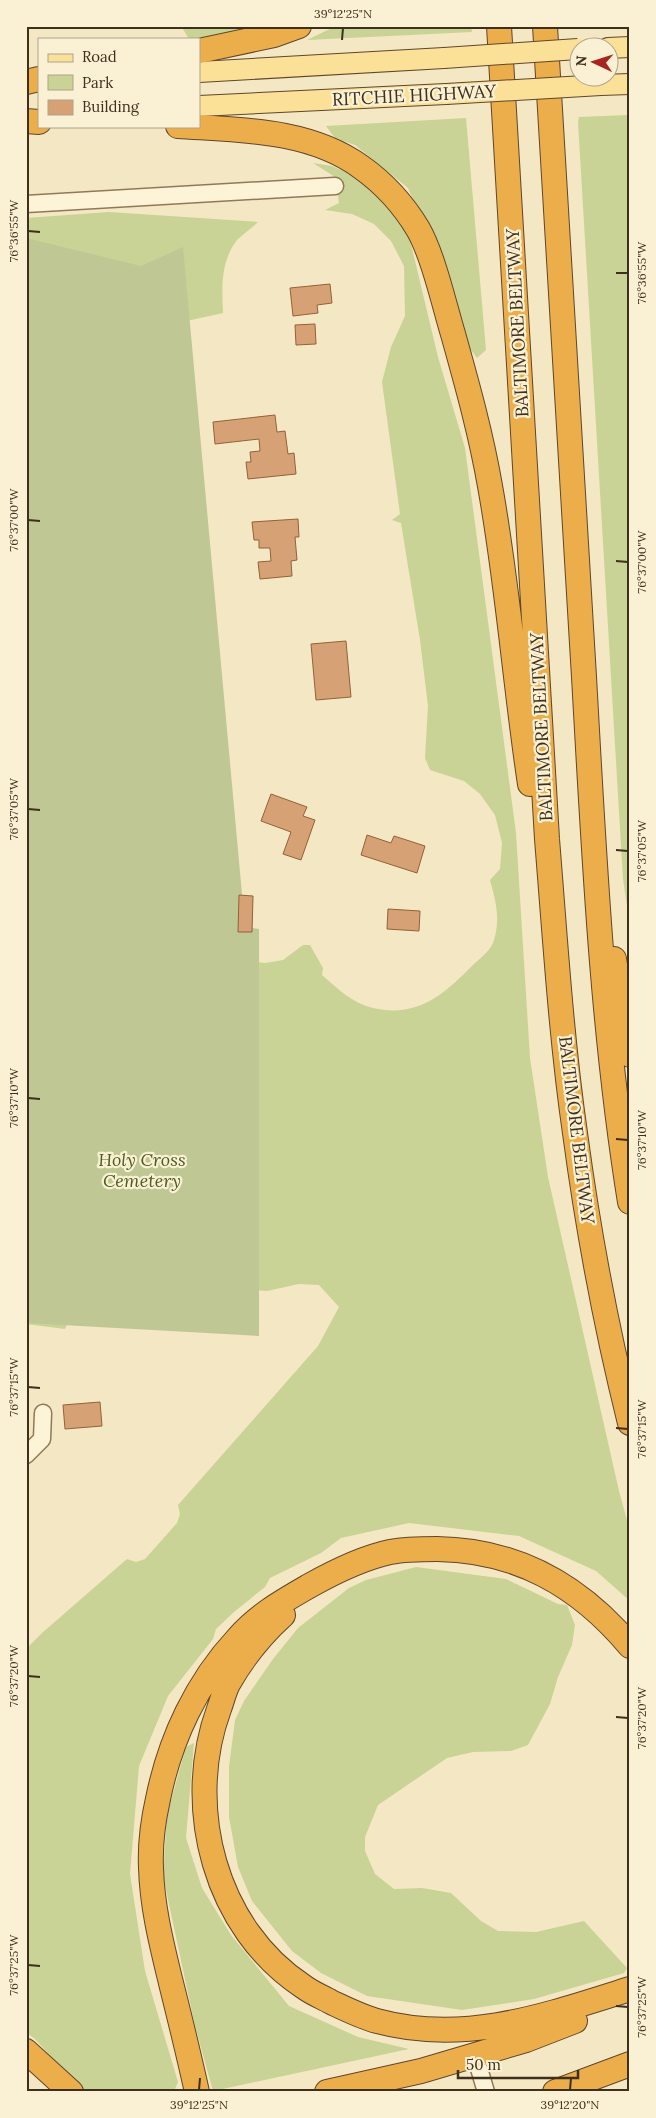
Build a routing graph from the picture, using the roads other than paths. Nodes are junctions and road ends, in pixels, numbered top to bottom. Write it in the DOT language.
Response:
graph roads {
  1 [pos="299,26"];
  2 [pos="499,26"];
  3 [pos="545,26"];
  4 [pos="558,26"];
  5 [pos="200,51"];
  6 [pos="568,51"];
  7 [pos="200,72"];
  8 [pos="630,84"];
  9 [pos="200,106"];
  10 [pos="200,128"];
  11 [pos="556,176"];
  12 [pos="334,186"];
  13 [pos="26,204"];
  14 [pos="593,834"];
  15 [pos="557,965"];
  16 [pos="630,1055"];
  17 [pos="630,1202"];
  18 [pos="43,1413"];
  19 [pos="630,1423"];
  20 [pos="26,1455"];
  21 [pos="328,1576"];
  22 [pos="630,1646"];
  23 [pos="630,1989"];
  24 [pos="630,1999"];
  25 [pos="26,2051"];
  26 [pos="476,2055"];
  27 [pos="630,2064"];
  28 [pos="195,2081"];
  29 [pos="71,2092"];
  30 [pos="327,2092"];
  31 [pos="486,2092"];
  32 [pos="555,2092"];
  1 -- 5 [label="highway"];
  2 -- 15 [label="highway, BALTIMORE BELTWAY"];
  3 -- 11 [label="highway"];
  4 -- 11 [label="highway"];
  6 -- 7 [label="main road, RITCHIE HIGHWAY, bridge"];
  8 -- 9 [label="main road, RITCHIE HIGHWAY, bridge"];
  10 -- 15 [label="highway"];
  11 -- 14 [label="highway"];
  12 -- 13 [label="lane"];
  14 -- 16 [label="highway"];
  14 -- 17 [label="highway"];
  15 -- 19 [label="highway, BALTIMORE BELTWAY"];
  18 -- 20 [label="lane"];
  21 -- 22 [label="highway"];
  21 -- 23 [label="highway"];
  21 -- 28 [label="highway"];
  24 -- 26 [label="highway"];
  25 -- 29 [label="highway"];
  26 -- 30 [label="highway"];
  26 -- 31 [label="lane"];
  27 -- 32 [label="highway"];
}
